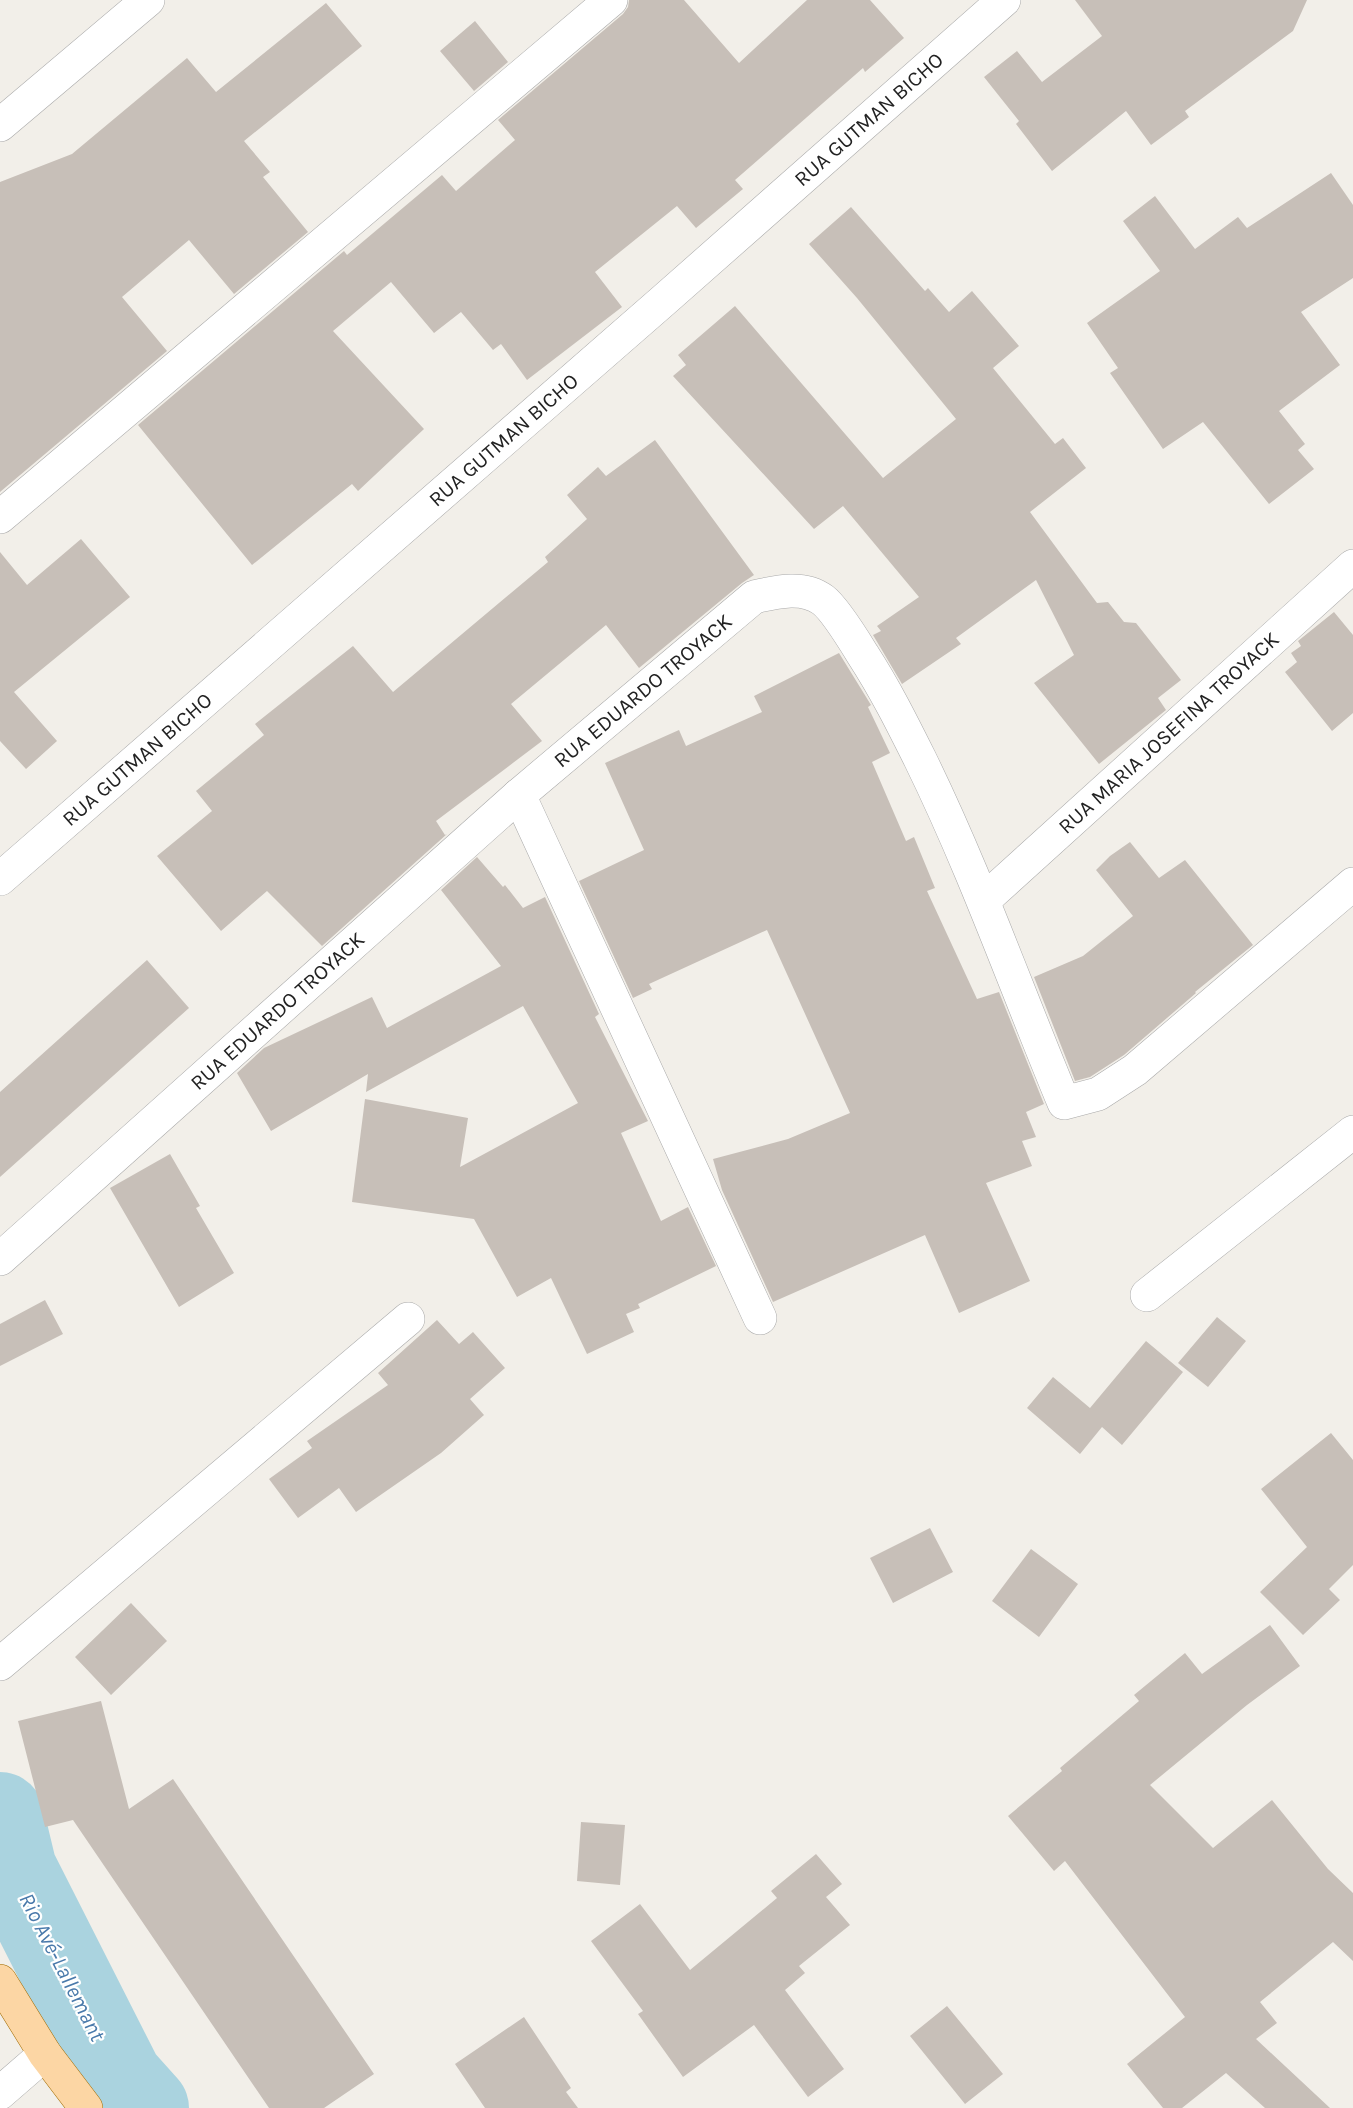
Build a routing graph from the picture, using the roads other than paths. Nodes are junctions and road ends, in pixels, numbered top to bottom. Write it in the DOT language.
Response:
graph roads {
  1 [pos="148,0"];
  2 [pos="611,0"];
  3 [pos="1004,0"];
  4 [pos="0,125"];
  5 [pos="0,517"];
  6 [pos="1353,566"];
  7 [pos="519,795"];
  8 [pos="0,879"];
  9 [pos="1353,884"];
  10 [pos="984,900"];
  11 [pos="1353,1132"];
  12 [pos="0,1259"];
  13 [pos="1147,1295"];
  14 [pos="760,1318"];
  15 [pos="408,1320"];
  16 [pos="4,1660"];
  17 [pos="0,1981"];
  18 [pos="45,2054"];
  19 [pos="0,2093"];
  20 [pos="86,2108"];
  1 -- 4 [label="street"];
  2 -- 5 [label="street"];
  3 -- 8 [label="street, RUA GUTMAN BICHO"];
  6 -- 10 [label="street, RUA MARIA JOSEFINA TROYACK"];
  7 -- 10 [label="street, RUA EDUARDO TROYACK"];
  7 -- 12 [label="street, RUA EDUARDO TROYACK"];
  7 -- 14 [label="street"];
  9 -- 10 [label="street, RUA EDUARDO TROYACK"];
  11 -- 13 [label="street"];
  15 -- 16 [label="street"];
  17 -- 18 [label="main road"];
  18 -- 19 [label="street"];
  18 -- 20 [label="main road"];
}
